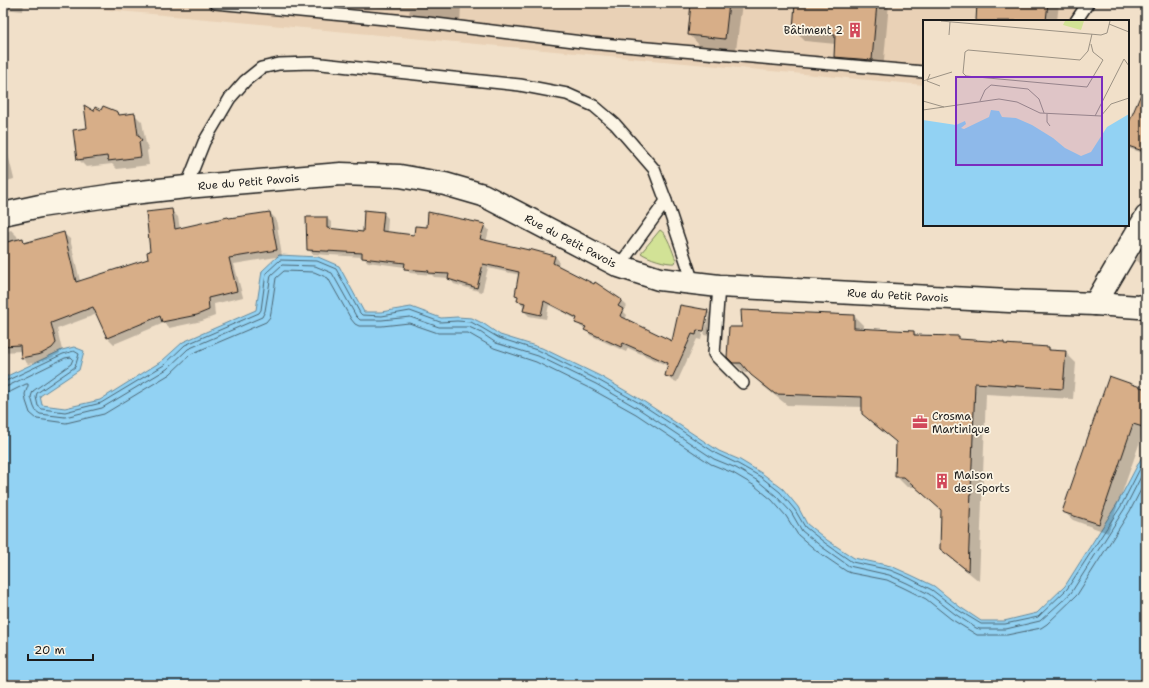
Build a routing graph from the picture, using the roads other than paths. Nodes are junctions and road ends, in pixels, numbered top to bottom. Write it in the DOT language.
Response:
graph roads {
  1 [pos="215,3"];
  2 [pos="1088,3"];
  3 [pos="1077,20"];
  4 [pos="923,72"];
  5 [pos="186,188"];
  6 [pos="666,201"];
  7 [pos="3,214"];
  8 [pos="1146,217"];
  9 [pos="619,266"];
  10 [pos="693,282"];
  11 [pos="719,286"];
  12 [pos="1095,304"];
  13 [pos="1146,305"];
  14 [pos="743,383"];
  1 -- 4 [label="lane"];
  2 -- 3 [label="lane"];
  5 -- 6 [label="lane"];
  5 -- 7 [label="street, Rue du Petit Pavois"];
  5 -- 9 [label="street, Rue du Petit Pavois"];
  6 -- 9 [label="lane"];
  6 -- 10 [label="lane"];
  8 -- 12 [label="street"];
  9 -- 10 [label="street, Rue du Petit Pavois"];
  10 -- 11 [label="street, Rue du Petit Pavois"];
  11 -- 12 [label="street, Rue du Petit Pavois"];
  11 -- 14 [label="lane"];
  12 -- 13 [label="street, Rue du Petit Pavois"];
}
